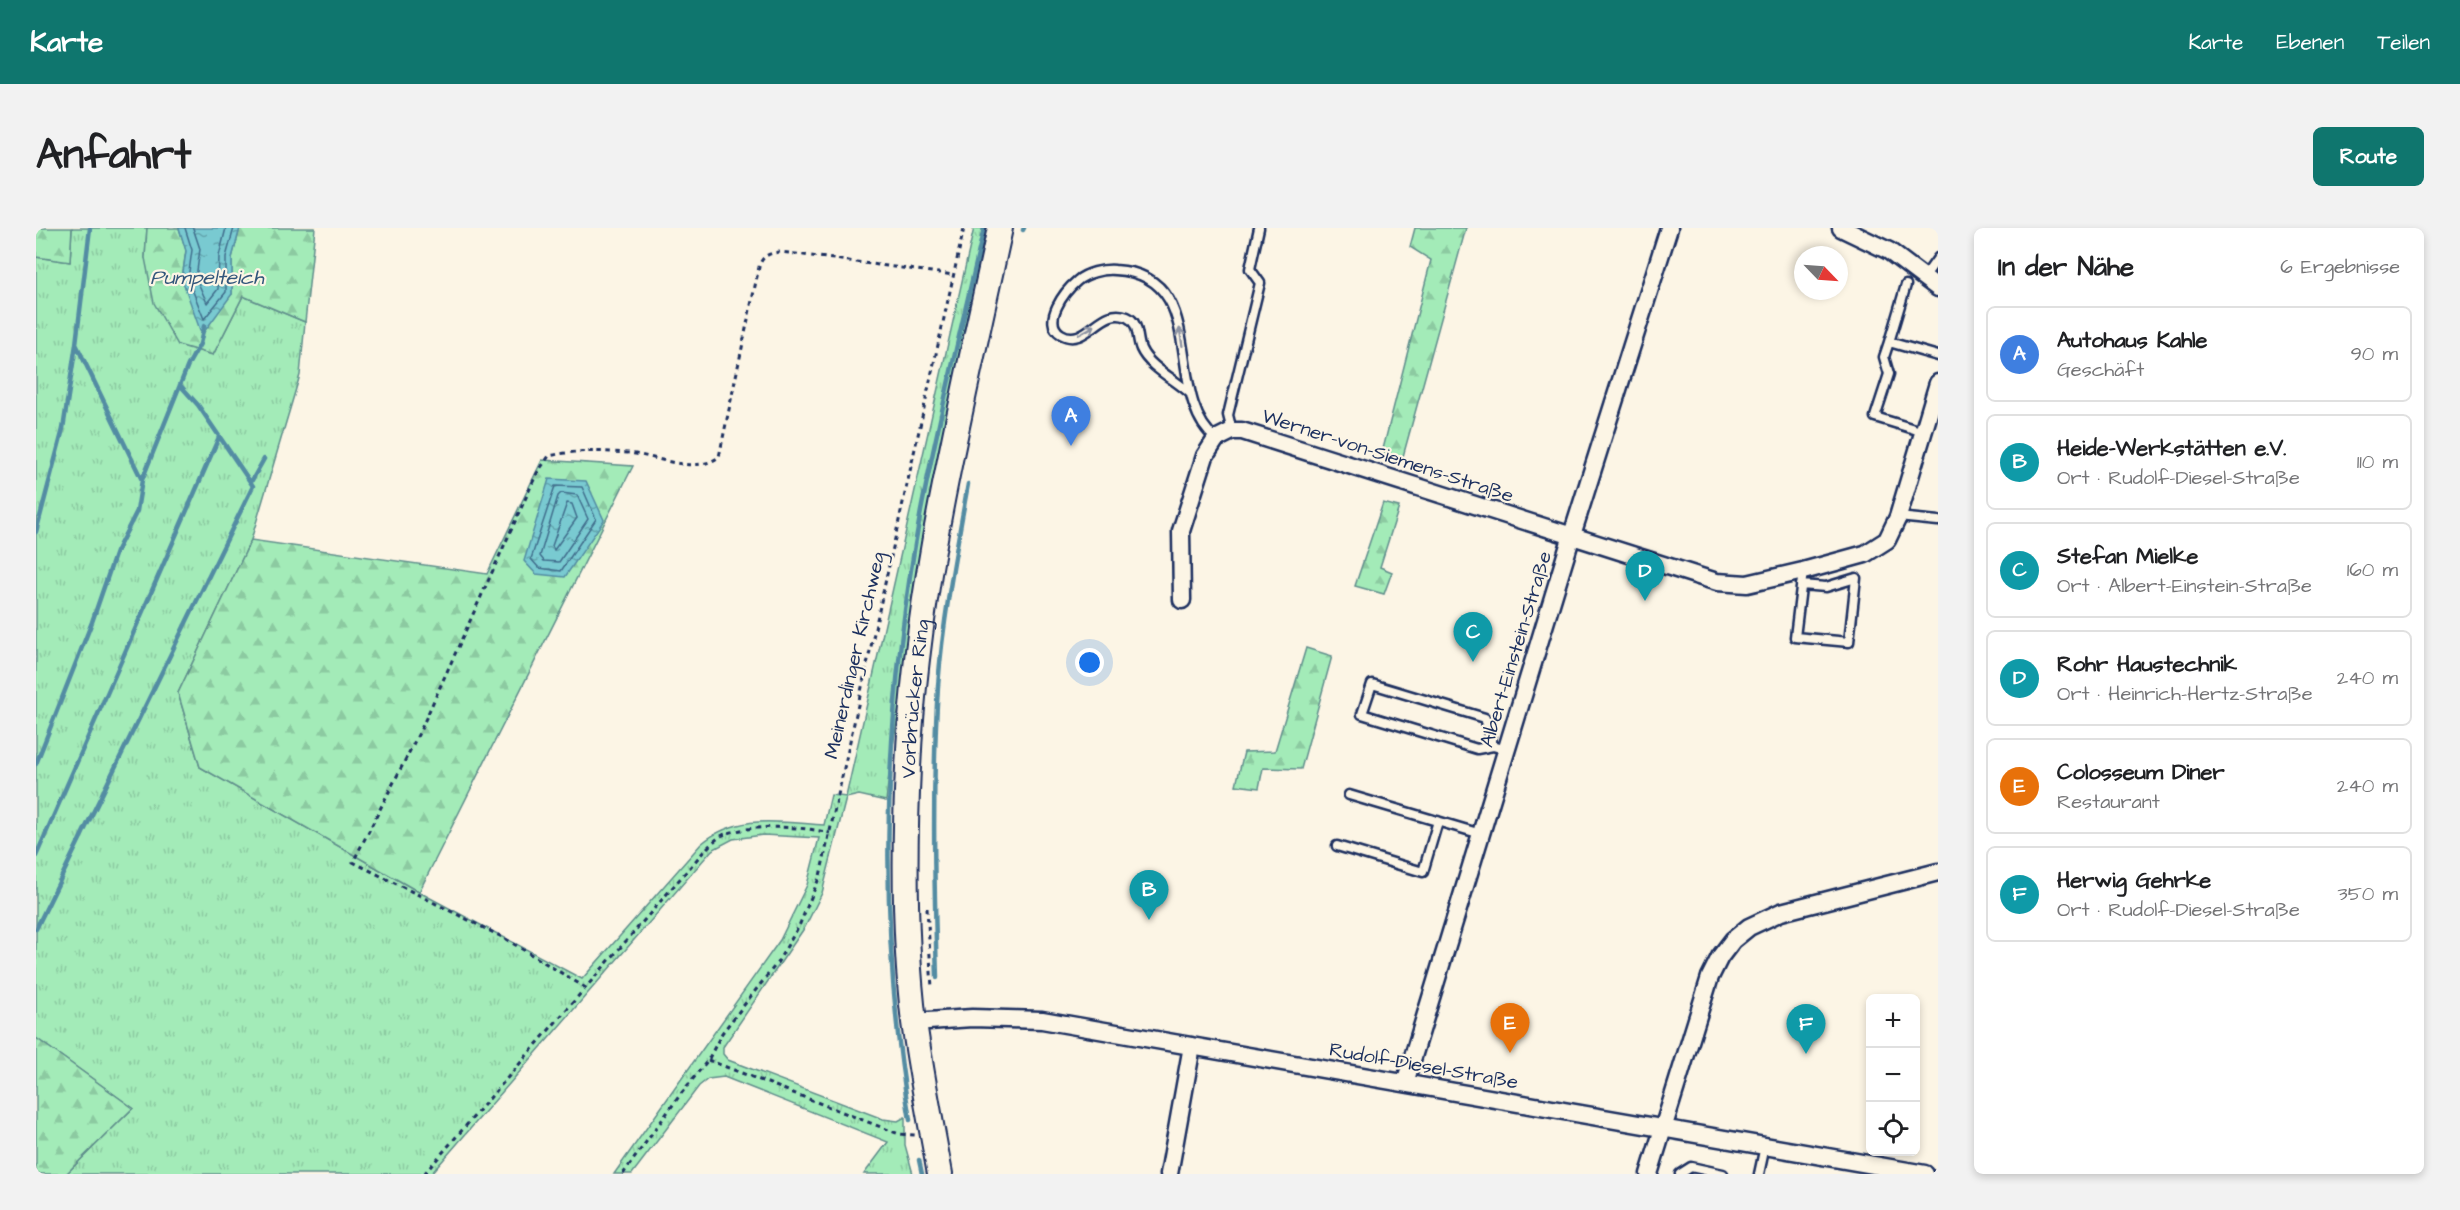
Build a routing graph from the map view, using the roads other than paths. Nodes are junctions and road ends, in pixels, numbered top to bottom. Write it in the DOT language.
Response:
graph roads {
  1 [pos="1000,228"];
  2 [pos="1259,228"];
  3 [pos="1669,228"];
  4 [pos="1841,228"];
  5 [pos="1938,258"];
  6 [pos="1925,276"];
  7 [pos="1906,285"];
  8 [pos="1938,288"];
  9 [pos="1889,342"];
  10 [pos="1938,356"];
  11 [pos="1938,383"];
  12 [pos="1191,394"];
  13 [pos="1232,431"];
  14 [pos="1924,432"];
  15 [pos="1216,439"];
  16 [pos="1898,517"];
  17 [pos="1938,521"];
  18 [pos="1572,535"];
  19 [pos="1802,578"];
  20 [pos="1182,600"];
  21 [pos="1500,748"];
  22 [pos="1348,795"];
  23 [pos="1438,822"];
  24 [pos="1481,834"];
  25 [pos="1337,846"];
  26 [pos="1938,872"];
  27 [pos="914,1022"];
  28 [pos="1192,1046"];
  29 [pos="1405,1083"];
  30 [pos="1662,1128"];
  31 [pos="1765,1146"];
  32 [pos="1889,1171"];
  33 [pos="940,1174"];
  34 [pos="1169,1174"];
  35 [pos="1649,1174"];
  36 [pos="1680,1174"];
  37 [pos="1723,1174"];
  38 [pos="1759,1174"];
  39 [pos="1925,1174"];
  1 -- 27 [label="main road, Vorbrücker Ring"];
  2 -- 13 [label="lane"];
  3 -- 18 [label="street, Albert-Einstein-Straße"];
  4 -- 6 [label="street"];
  5 -- 6 [label="lane"];
  6 -- 8 [label="street"];
  7 -- 9 [label="lane"];
  9 -- 10 [label="lane"];
  9 -- 14 [label="lane"];
  11 -- 14 [label="street, Werner-von-Siemens-Straße"];
  12 -- 12 [label="lane, one-way"];
  12 -- 15 [label="lane"];
  13 -- 15 [label="street, Werner-von-Siemens-Straße"];
  13 -- 18 [label="street, Werner-von-Siemens-Straße"];
  14 -- 16 [label="street, Werner-von-Siemens-Straße"];
  15 -- 20 [label="street"];
  16 -- 17 [label="lane"];
  16 -- 19 [label="street, Werner-von-Siemens-Straße"];
  18 -- 19 [label="street, Werner-von-Siemens-Straße"];
  18 -- 21 [label="street, Albert-Einstein-Straße"];
  19 -- 19 [label="lane"];
  21 -- 21 [label="lane"];
  21 -- 24 [label="street, Albert-Einstein-Straße"];
  22 -- 23 [label="lane"];
  23 -- 24 [label="lane"];
  23 -- 25 [label="lane"];
  24 -- 29 [label="street, Albert-Einstein-Straße"];
  26 -- 30 [label="street"];
  27 -- 28 [label="street, Rudolf-Diesel-Straße"];
  27 -- 33 [label="main road, Vorbrücker Ring"];
  28 -- 29 [label="street, Rudolf-Diesel-Straße"];
  28 -- 34 [label="street"];
  29 -- 30 [label="street, Rudolf-Diesel-Straße"];
  30 -- 31 [label="street, Rudolf-Diesel-Straße"];
  30 -- 35 [label="street"];
  31 -- 32 [label="street, Rudolf-Diesel-Straße"];
  31 -- 38 [label="lane"];
  32 -- 39 [label="street, Rudolf-Diesel-Straße"];
  36 -- 37 [label="lane"];
}
